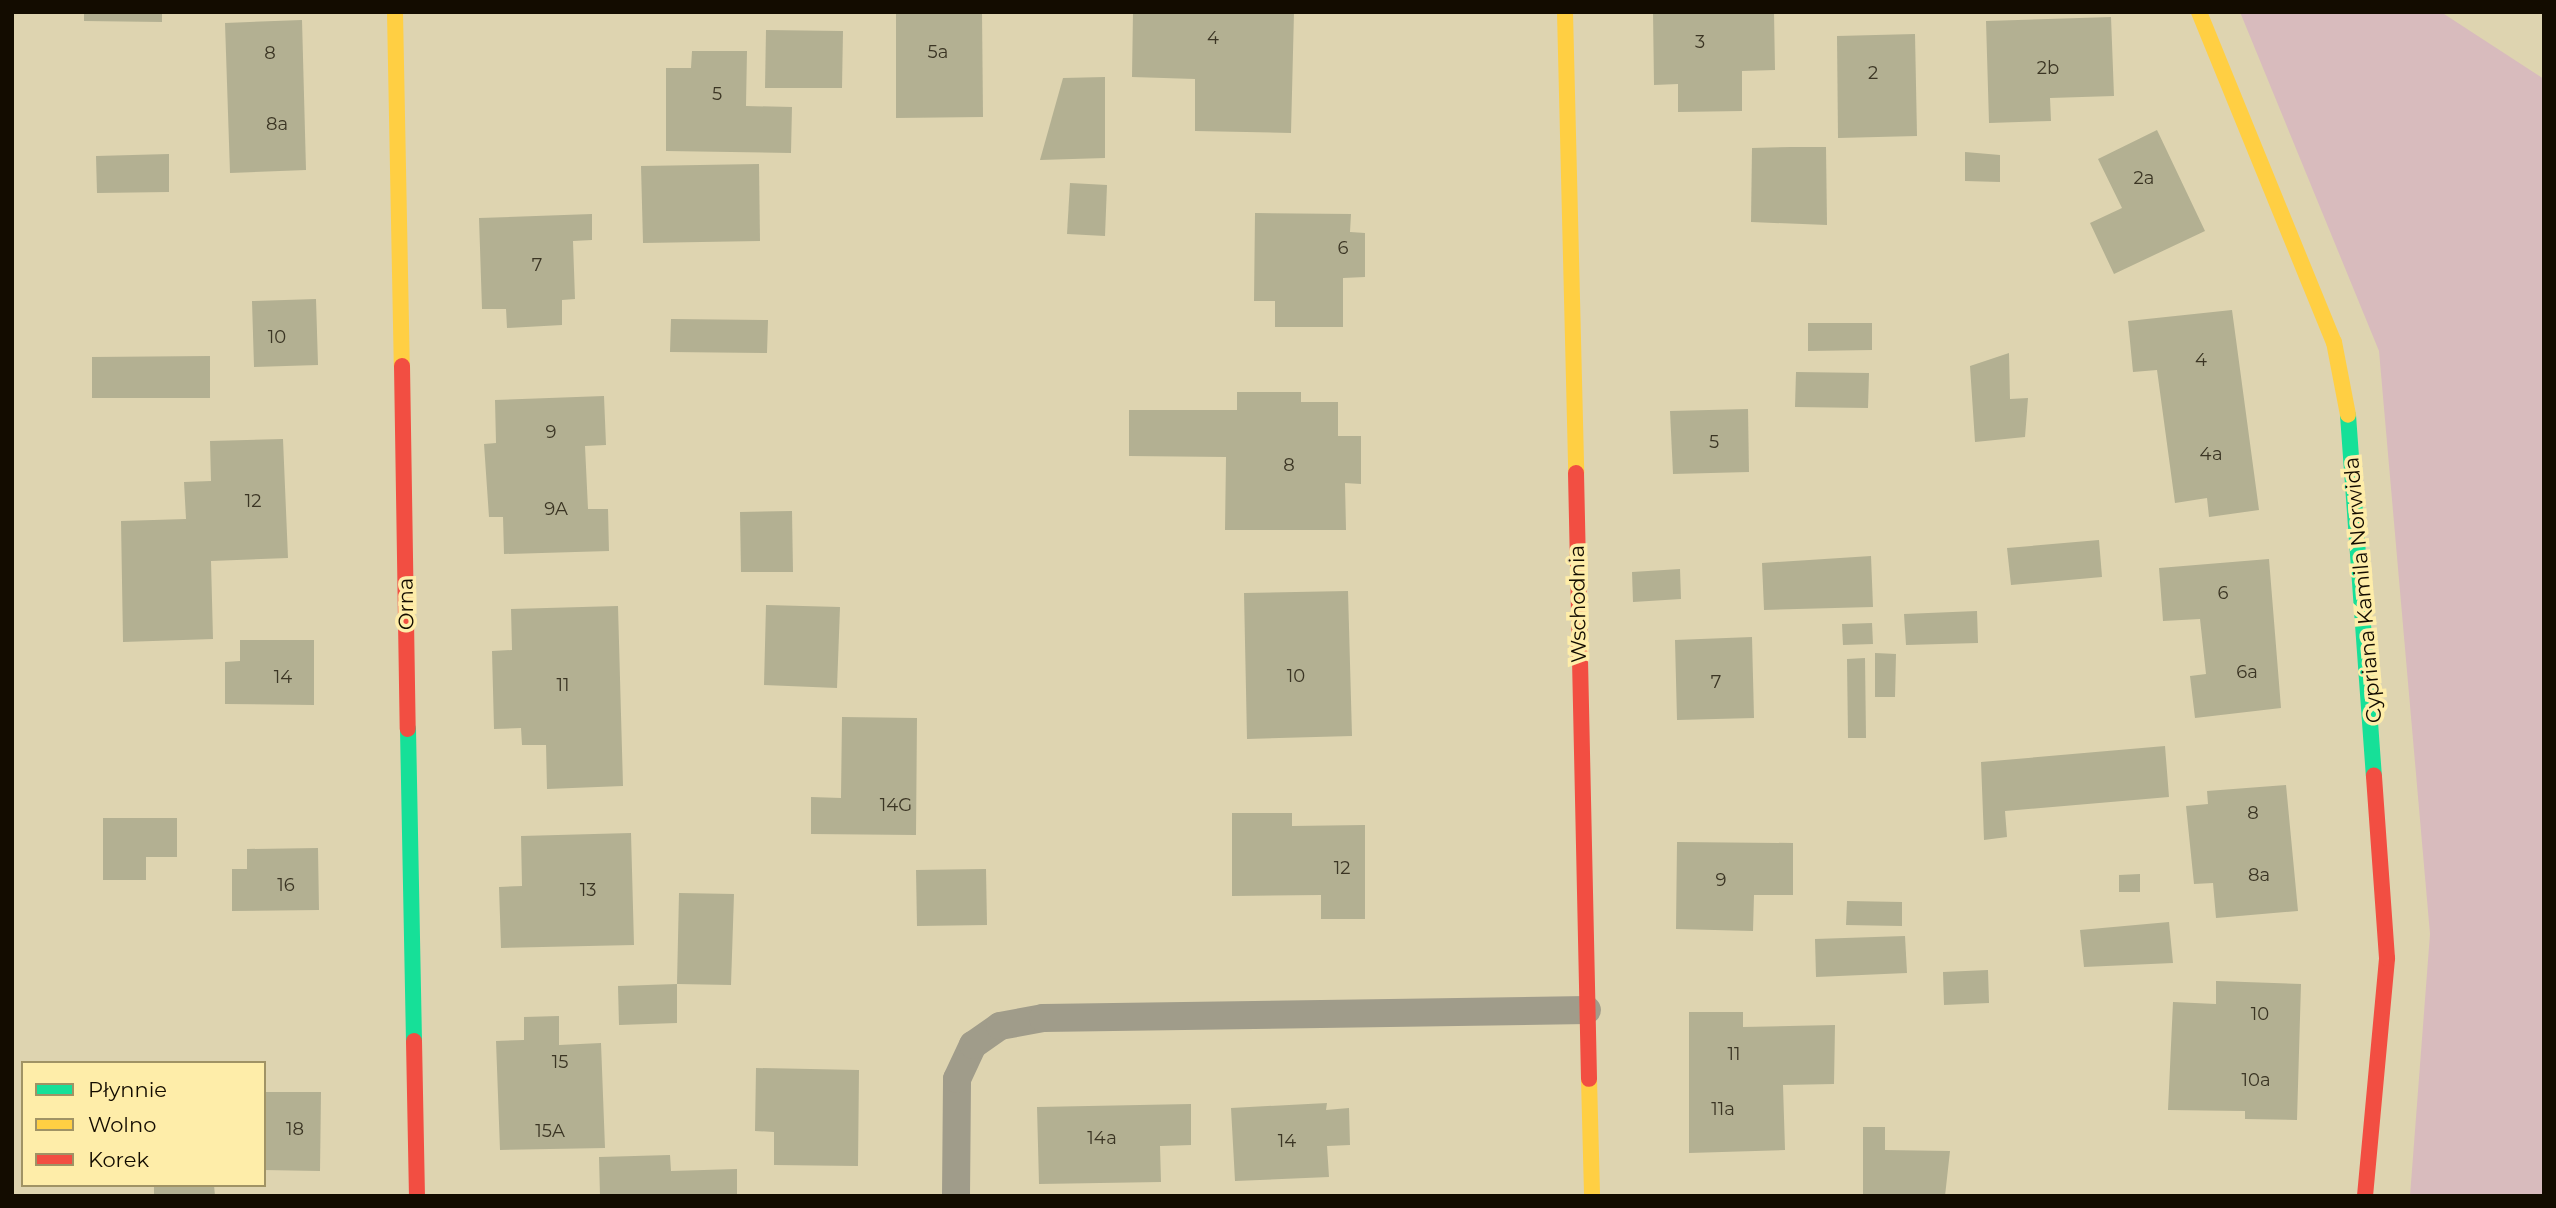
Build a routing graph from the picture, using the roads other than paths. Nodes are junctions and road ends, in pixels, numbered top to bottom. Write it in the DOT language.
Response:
graph roads {
  1 [pos="395,12"];
  2 [pos="1564,12"];
  3 [pos="2199,12"];
  4 [pos="1587,1010"];
  5 [pos="417,1196"];
  6 [pos="956,1196"];
  7 [pos="1592,1196"];
  8 [pos="2365,1196"];
  1 -- 5 [label="street, Orna"];
  2 -- 4 [label="street, Wschodnia"];
  3 -- 8 [label="street, Cypriana Kamila Norwida"];
  4 -- 6 [label="lane"];
  4 -- 7 [label="street, Wschodnia"];
}
